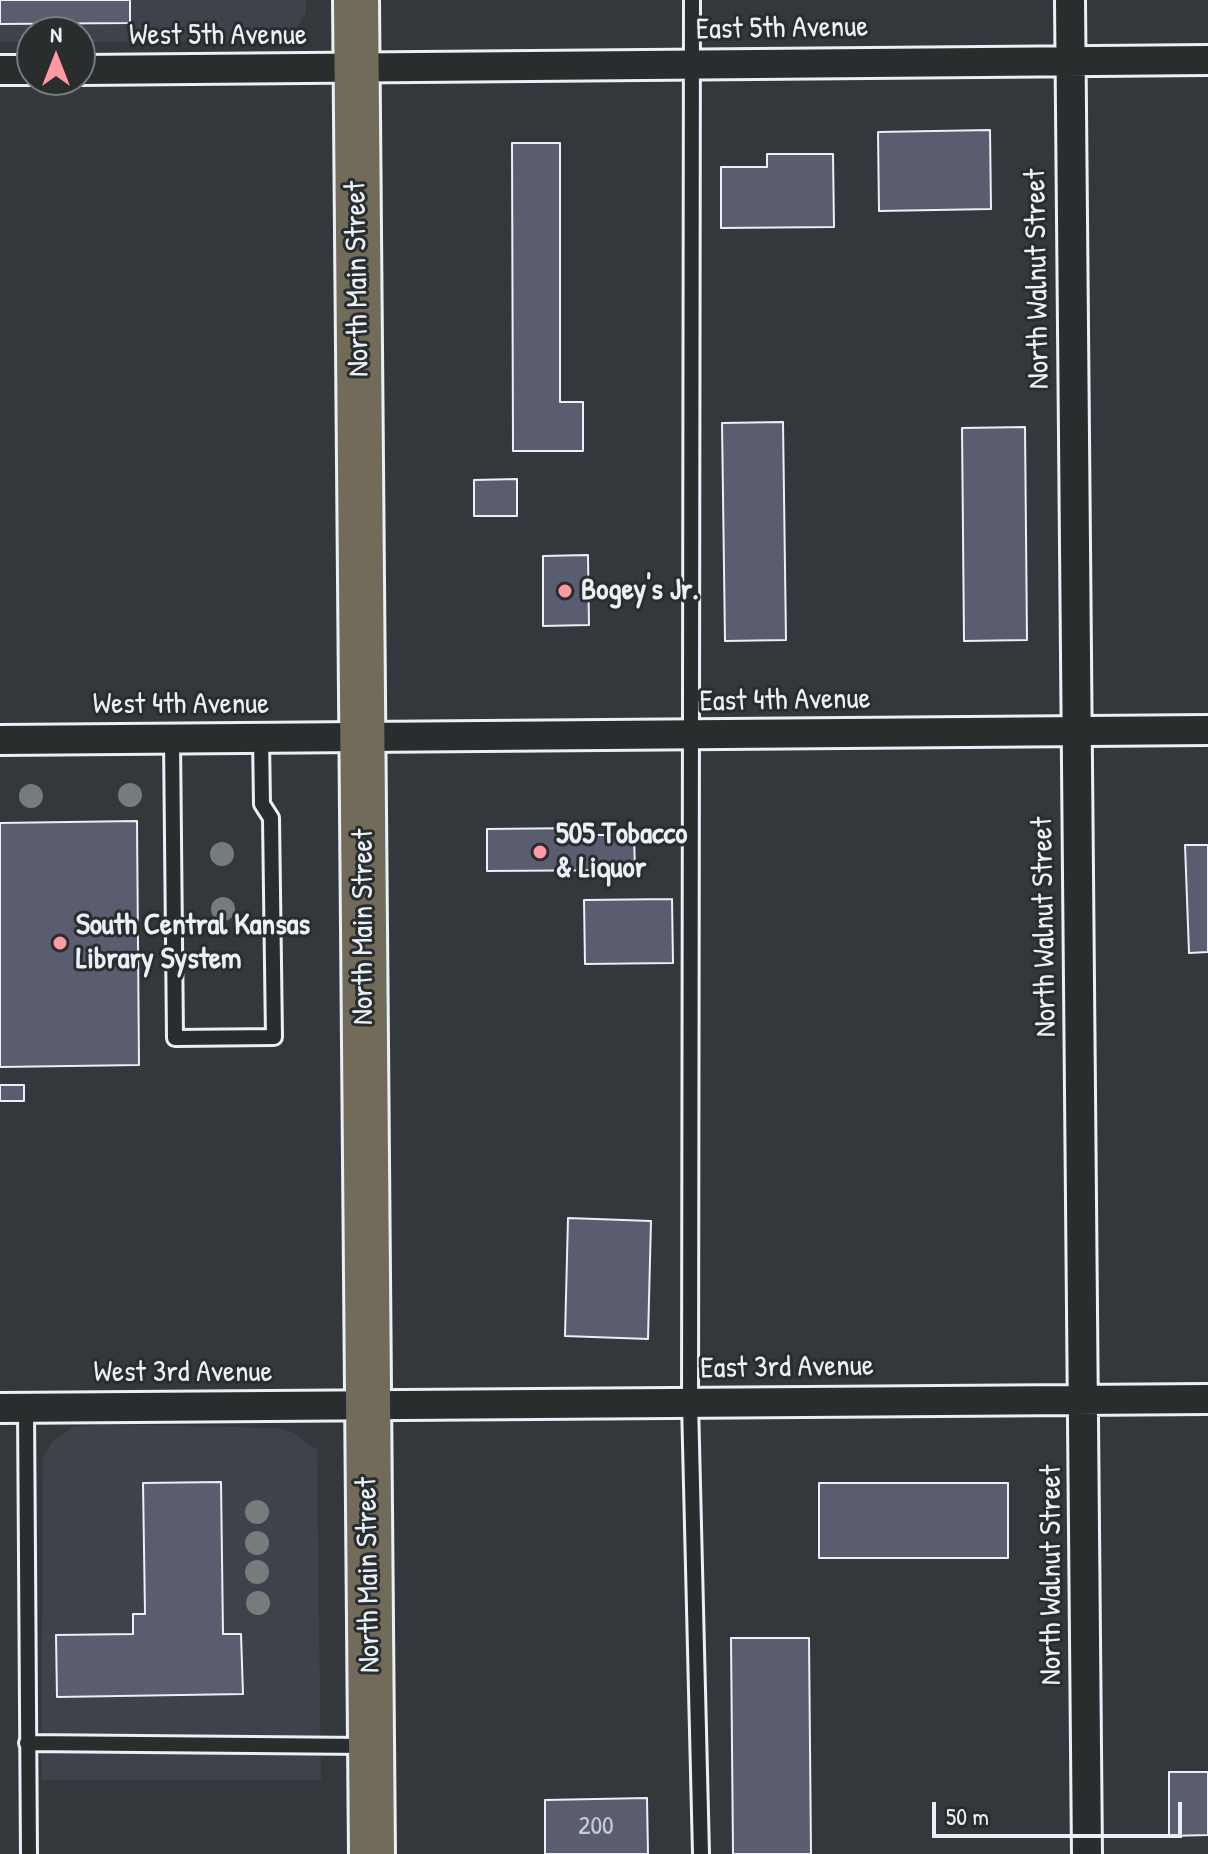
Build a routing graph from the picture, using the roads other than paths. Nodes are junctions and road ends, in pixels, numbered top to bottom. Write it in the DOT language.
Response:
graph roads {
  1 [pos="356,0"];
  2 [pos="692,0"];
  3 [pos="1070,0"];
  4 [pos="1070,60"];
  5 [pos="1208,60"];
  6 [pos="693,64"];
  7 [pos="96,70"];
  8 [pos="356,70"];
  9 [pos="1208,730"];
  10 [pos="1076,732"];
  11 [pos="690,736"];
  12 [pos="363,737"];
  13 [pos="261,738"];
  14 [pos="172,739"];
  15 [pos="0,740"];
  16 [pos="1085,1399"];
  17 [pos="1208,1399"];
  18 [pos="690,1403"];
  19 [pos="367,1406"];
  20 [pos="13,1408"];
  21 [pos="27,1743"];
  22 [pos="371,1746"];
  23 [pos="29,1854"];
  24 [pos="372,1854"];
  25 [pos="701,1854"];
  26 [pos="1087,1854"];
  1 -- 8 [label="main road, North Main Street"];
  2 -- 6 [label="lane"];
  3 -- 4 [label="street, North Walnut Street"];
  4 -- 5 [label="street, East 5th Avenue"];
  4 -- 6 [label="street, East 5th Avenue"];
  4 -- 10 [label="street, North Walnut Street"];
  6 -- 8 [label="street, East 5th Avenue"];
  6 -- 11 [label="lane"];
  7 -- 8 [label="street, West 5th Avenue"];
  8 -- 12 [label="main road, North Main Street"];
  9 -- 10 [label="street, East 4th Avenue"];
  10 -- 11 [label="street, East 4th Avenue"];
  10 -- 16 [label="street, North Walnut Street"];
  11 -- 12 [label="street, East 4th Avenue"];
  11 -- 18 [label="lane"];
  12 -- 13 [label="street, West 4th Avenue"];
  12 -- 19 [label="main road, North Main Street"];
  13 -- 14 [label="street, West 4th Avenue"];
  13 -- 14 [label="lane"];
  14 -- 15 [label="street, West 4th Avenue"];
  16 -- 17 [label="street, East 3rd Avenue"];
  16 -- 18 [label="street, East 3rd Avenue"];
  16 -- 26 [label="street, North Walnut Street"];
  18 -- 19 [label="street, East 3rd Avenue"];
  18 -- 25 [label="lane"];
  19 -- 20 [label="street, West 3rd Avenue"];
  19 -- 22 [label="main road, North Main Street"];
  20 -- 21 [label="lane"];
  21 -- 22 [label="lane"];
  21 -- 23 [label="lane"];
  22 -- 24 [label="main road, North Main Street"];
}
